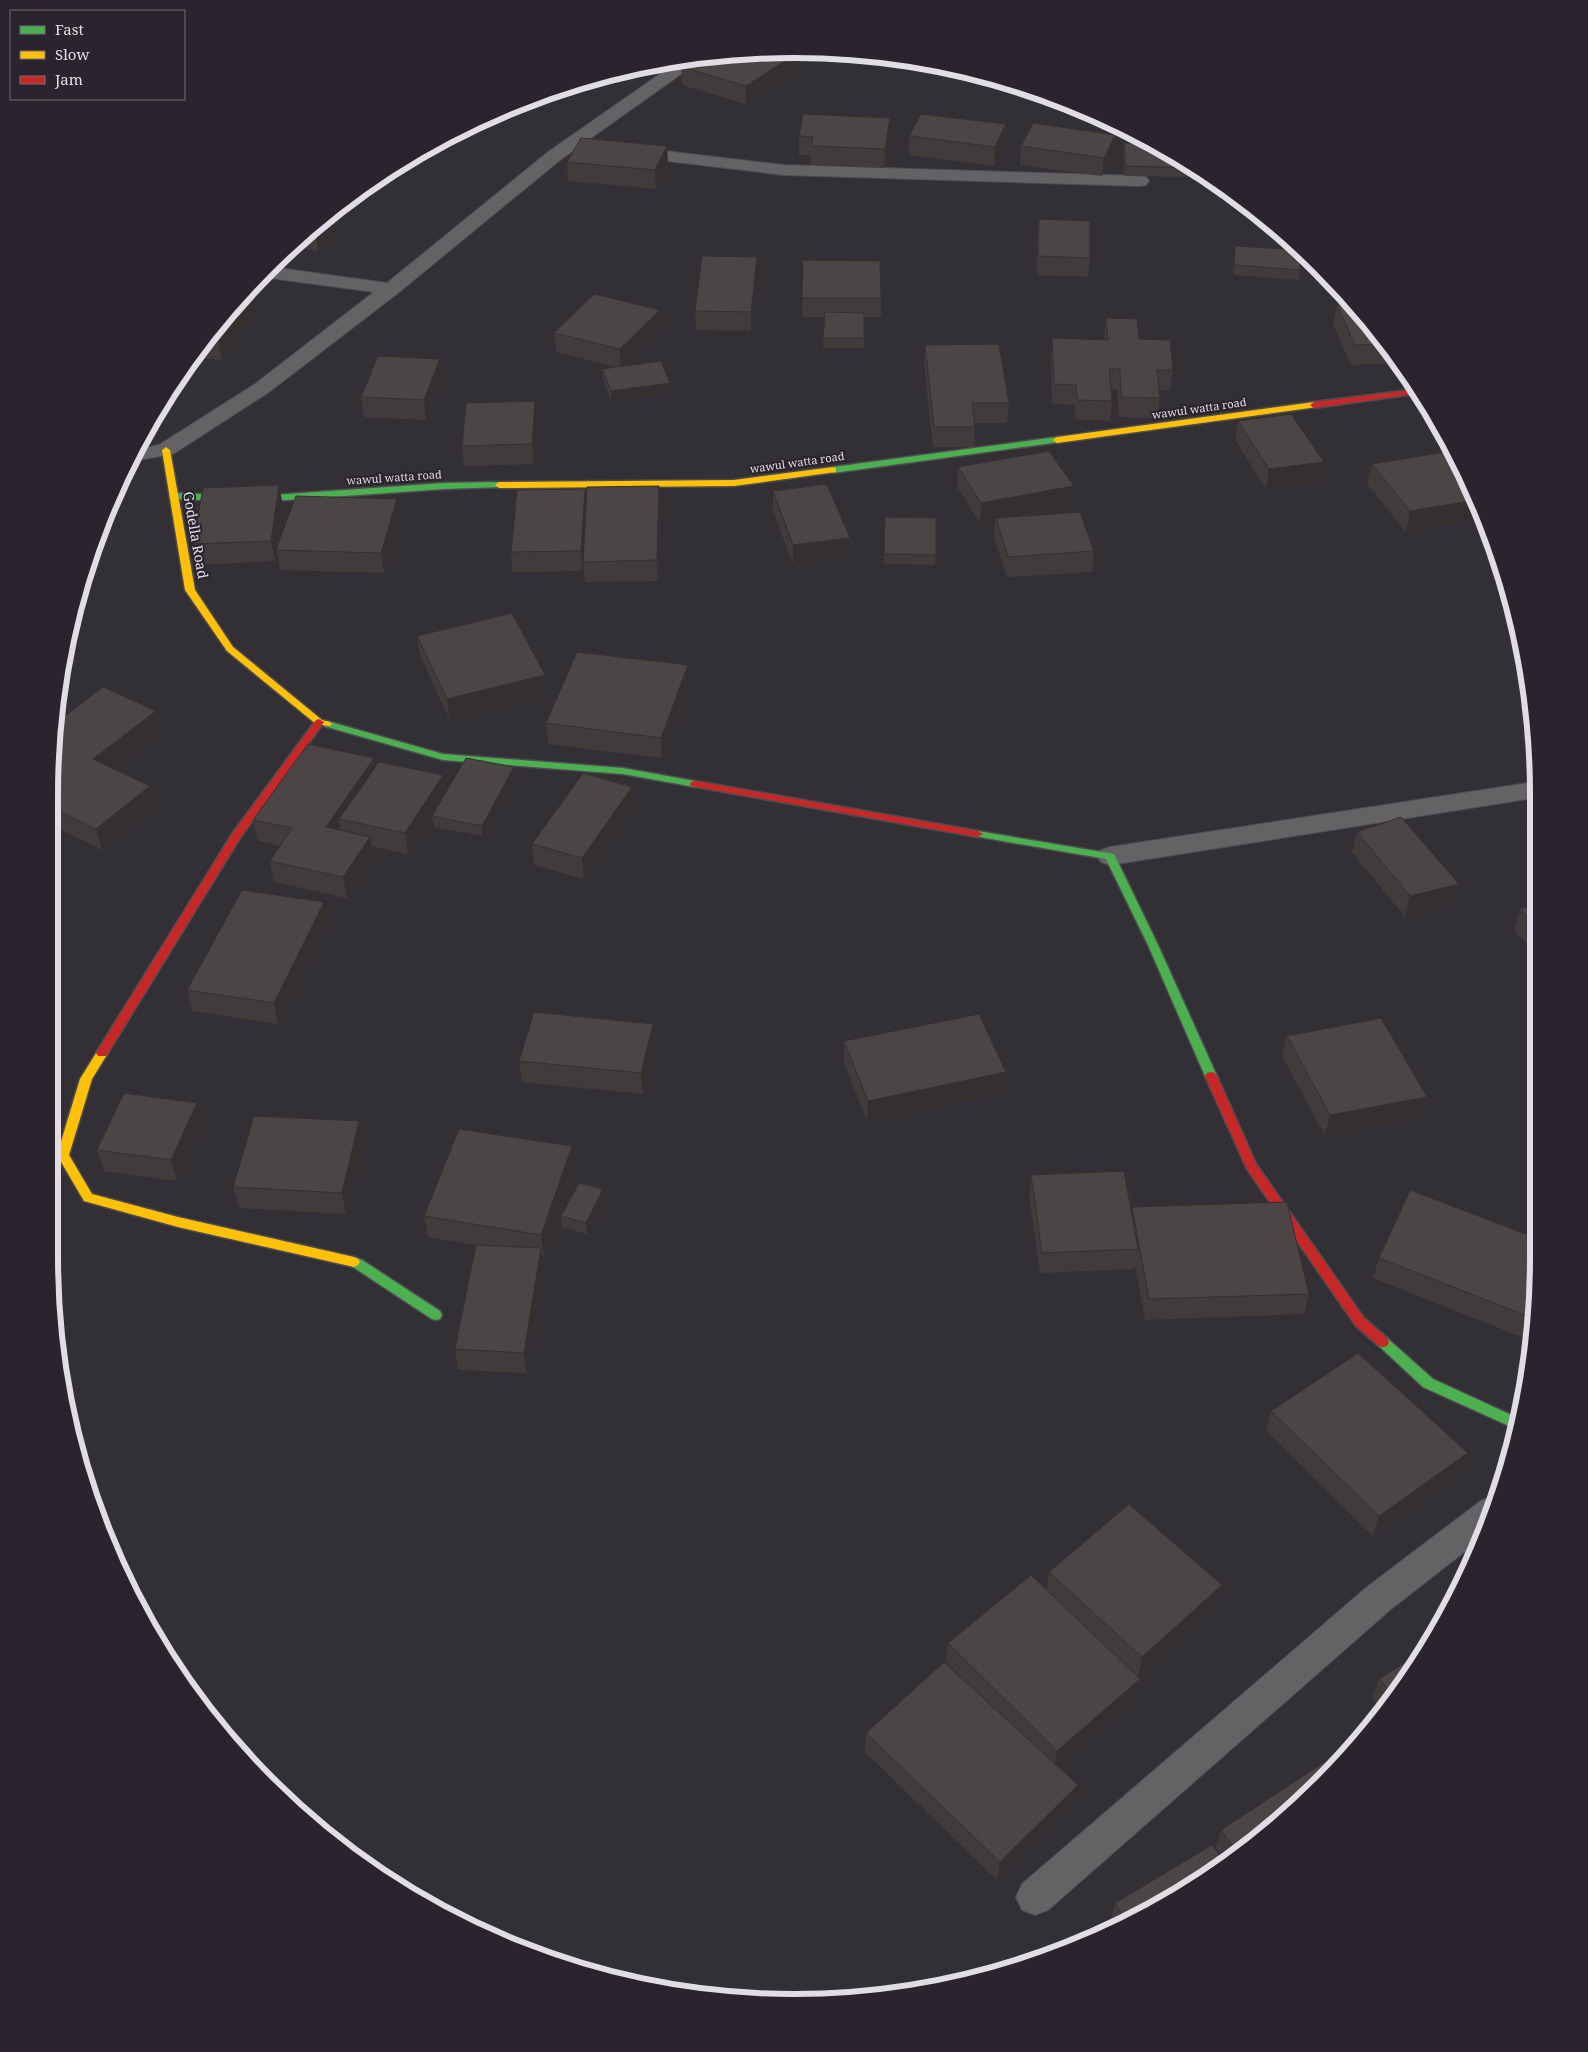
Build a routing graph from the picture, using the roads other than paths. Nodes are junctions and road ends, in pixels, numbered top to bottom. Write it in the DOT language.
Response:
graph roads {
  1 [pos="681,67"];
  2 [pos="570,144"];
  3 [pos="599,148"];
  4 [pos="619,150"];
  5 [pos="1140,181"];
  6 [pos="273,273"];
  7 [pos="391,288"];
  8 [pos="1411,392"];
  9 [pos="166,450"];
  10 [pos="140,455"];
  11 [pos="173,496"];
  12 [pos="319,722"];
  13 [pos="1530,791"];
  14 [pos="1110,856"];
  15 [pos="436,1315"];
  16 [pos="1511,1422"];
  17 [pos="1482,1519"];
  18 [pos="1035,1897"];
  1 -- 2 [label="street"];
  2 -- 3 [label="street"];
  2 -- 7 [label="street"];
  4 -- 5 [label="street"];
  6 -- 7 [label="street"];
  7 -- 9 [label="street"];
  8 -- 11 [label="street, wawul watta road"];
  9 -- 10 [label="street"];
  9 -- 11 [label="street, Godella Road"];
  11 -- 12 [label="street, Godella Road"];
  12 -- 14 [label="street"];
  12 -- 15 [label="street"];
  13 -- 14 [label="street"];
  14 -- 16 [label="street"];
  17 -- 18 [label="street"];
}
